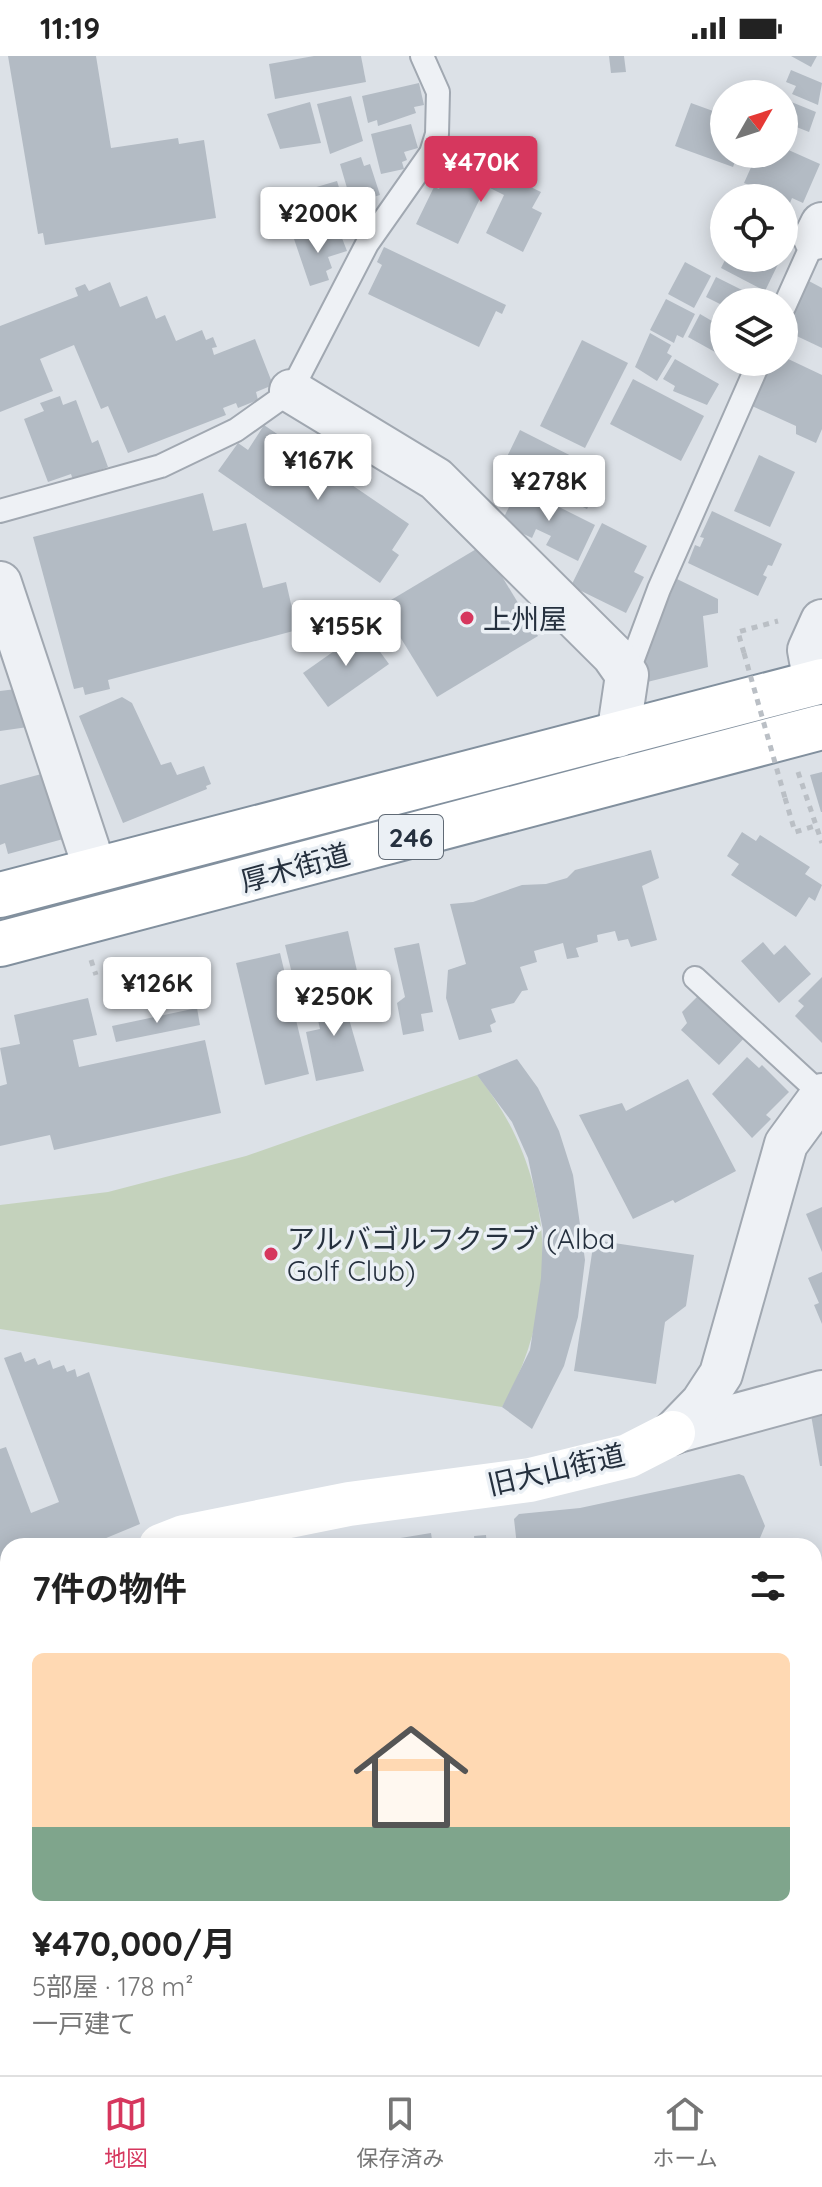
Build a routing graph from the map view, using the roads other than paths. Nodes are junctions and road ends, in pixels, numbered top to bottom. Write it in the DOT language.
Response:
graph roads {
  1 [pos="422,56"];
  2 [pos="818,231"];
  3 [pos="792,288"];
  4 [pos="753,376"];
  5 [pos="291,391"];
  6 [pos="0,511"];
  7 [pos="0,583"];
  8 [pos="822,621"];
  9 [pos="13,662"];
  10 [pos="627,675"];
  11 [pos="819,682"];
  12 [pos="822,727"];
  13 [pos="618,736"];
  14 [pos="95,869"];
  15 [pos="0,895"];
  16 [pos="0,944"];
  17 [pos="695,978"];
  18 [pos="822,1095"];
  19 [pos="822,1392"];
  20 [pos="673,1433"];
  21 [pos="200,1538"];
  1 -- 5 [label="lane"];
  2 -- 3 [label="lane"];
  4 -- 10 [label="lane"];
  5 -- 6 [label="lane"];
  5 -- 10 [label="street"];
  7 -- 9 [label="street"];
  8 -- 11 [label="street"];
  9 -- 14 [label="street"];
  10 -- 13 [label="street"];
  11 -- 13 [label="main road, 厚木街道 / 246"];
  12 -- 16 [label="main road, 厚木街道 / 246"];
  13 -- 14 [label="main road, 厚木街道 / 246"];
  14 -- 15 [label="main road, 厚木街道 / 246"];
  17 -- 18 [label="lane"];
  18 -- 20 [label="street, 旧大山街道"];
  19 -- 20 [label="street"];
  20 -- 21 [label="main road, 旧大山街道"];
}
